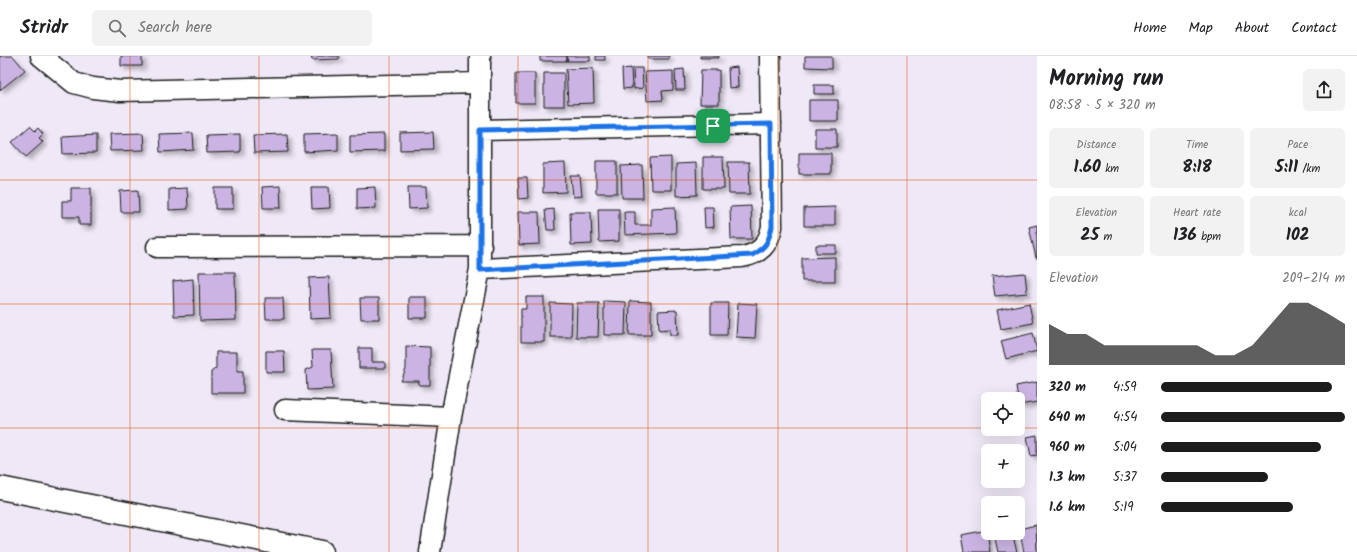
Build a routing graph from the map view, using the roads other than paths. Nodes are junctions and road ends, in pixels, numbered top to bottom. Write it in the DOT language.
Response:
graph roads {
  1 [pos="42,56"];
  2 [pos="480,56"];
  3 [pos="770,56"];
  4 [pos="480,82"];
  5 [pos="771,124"];
  6 [pos="480,130"];
  7 [pos="481,246"];
  8 [pos="157,247"];
  9 [pos="480,270"];
  10 [pos="285,410"];
  11 [pos="451,418"];
  12 [pos="0,488"];
  13 [pos="322,552"];
  14 [pos="430,552"];
  1 -- 4 [label="street"];
  2 -- 4 [label="street"];
  3 -- 5 [label="street"];
  4 -- 6 [label="street"];
  5 -- 6 [label="street"];
  5 -- 9 [label="street"];
  6 -- 7 [label="street"];
  7 -- 8 [label="street"];
  7 -- 9 [label="street"];
  9 -- 11 [label="street"];
  10 -- 11 [label="street"];
  11 -- 14 [label="street"];
  12 -- 13 [label="street"];
}
